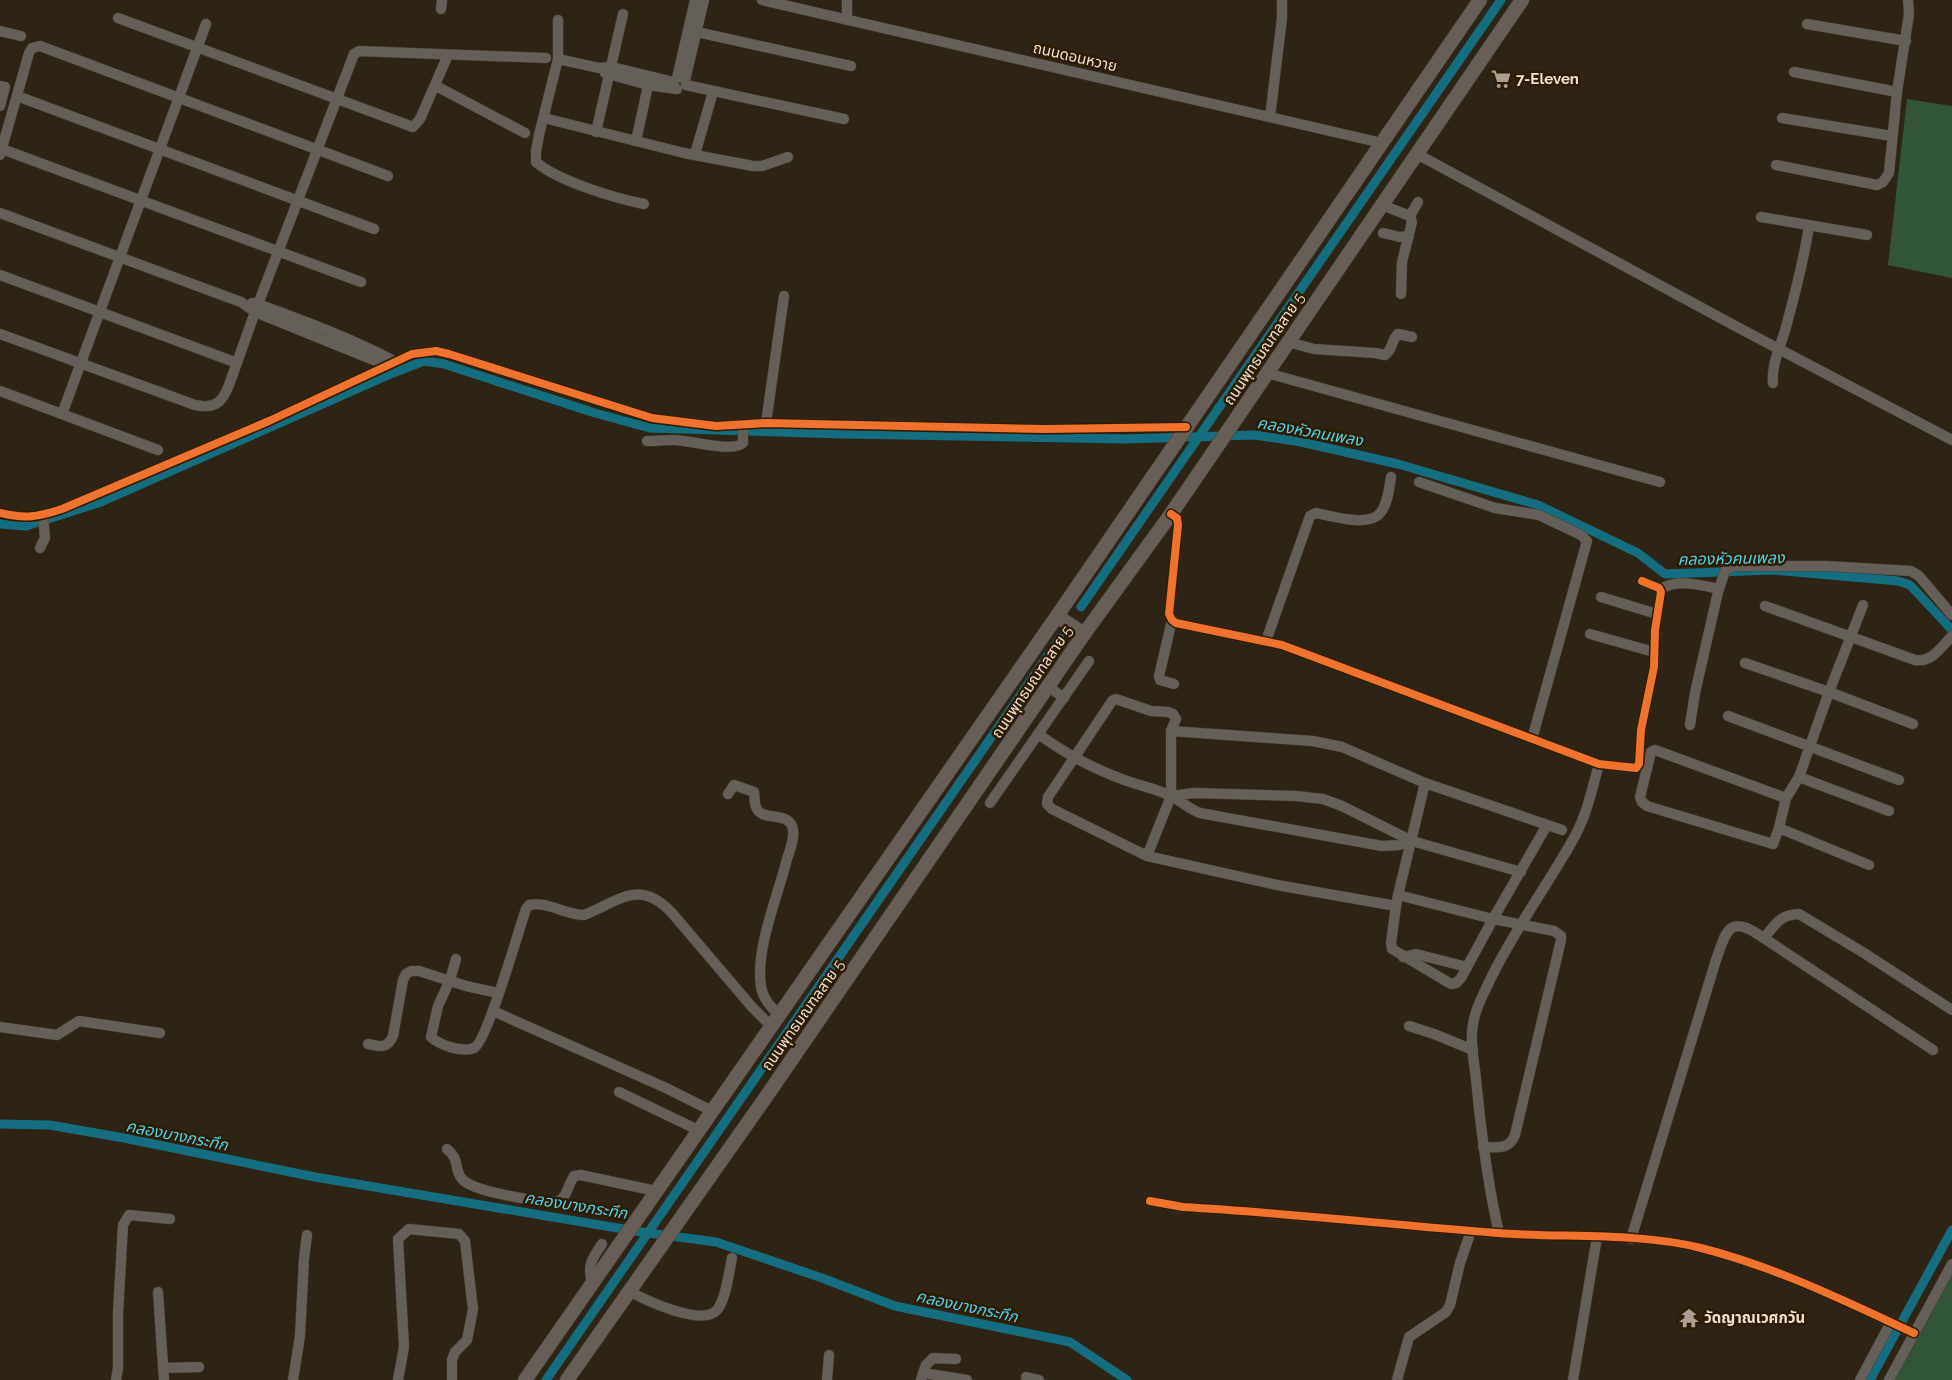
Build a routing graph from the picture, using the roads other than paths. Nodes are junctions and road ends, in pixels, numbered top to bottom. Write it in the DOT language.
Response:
graph roads {
  1 [pos="695,0"];
  2 [pos="704,0"];
  3 [pos="762,0"];
  4 [pos="847,0"];
  5 [pos="1282,0"];
  6 [pos="1480,0"];
  7 [pos="1522,0"];
  8 [pos="1908,0"];
  9 [pos="623,14"];
  10 [pos="118,18"];
  11 [pos="558,20"];
  12 [pos="847,20"];
  13 [pos="206,24"];
  14 [pos="1807,24"];
  15 [pos="0,31"];
  16 [pos="692,31"];
  17 [pos="21,36"];
  18 [pos="1906,41"];
  19 [pos="197,47"];
  20 [pos="448,55"];
  21 [pos="546,58"];
  22 [pos="558,59"];
  23 [pos="852,66"];
  24 [pos="611,71"];
  25 [pos="1794,72"];
  26 [pos="649,81"];
  27 [pos="680,83"];
  28 [pos="0,86"];
  29 [pos="436,86"];
  30 [pos="713,92"];
  31 [pos="1897,92"];
  32 [pos="17,96"];
  33 [pos="179,98"];
  34 [pos="336,98"];
  35 [pos="0,106"];
  36 [pos="1270,117"];
  37 [pos="544,118"];
  38 [pos="1782,118"];
  39 [pos="844,119"];
  40 [pos="596,132"];
  41 [pos="525,133"];
  42 [pos="1892,136"];
  43 [pos="636,141"];
  44 [pos="1382,143"];
  45 [pos="160,148"];
  46 [pos="317,149"];
  47 [pos="1,152"];
  48 [pos="695,154"];
  49 [pos="1417,154"];
  50 [pos="788,157"];
  51 [pos="1776,165"];
  52 [pos="388,176"];
  53 [pos="141,200"];
  54 [pos="298,200"];
  55 [pos="1418,202"];
  56 [pos="644,204"];
  57 [pos="1382,205"];
  58 [pos="0,213"];
  59 [pos="1410,216"];
  60 [pos="1761,217"];
  61 [pos="1809,226"];
  62 [pos="374,229"];
  63 [pos="1383,232"];
  64 [pos="1409,236"];
  65 [pos="1867,236"];
  66 [pos="277,253"];
  67 [pos="121,258"];
  68 [pos="0,275"];
  69 [pos="361,282"];
  70 [pos="1401,294"];
  71 [pos="784,296"];
  72 [pos="256,308"];
  73 [pos="100,311"];
  74 [pos="0,334"];
  75 [pos="1412,337"];
  76 [pos="1288,342"];
  77 [pos="1780,349"];
  78 [pos="237,363"];
  79 [pos="390,363"];
  80 [pos="81,364"];
  81 [pos="1267,373"];
  82 [pos="1773,383"];
  83 [pos="0,391"];
  84 [pos="62,414"];
  85 [pos="766,423"];
  86 [pos="1186,427"];
  87 [pos="743,431"];
  88 [pos="1952,440"];
  89 [pos="647,441"];
  90 [pos="158,450"];
  91 [pos="1391,478"];
  92 [pos="1419,482"];
  93 [pos="1660,482"];
  94 [pos="0,513"];
  95 [pos="1171,514"];
  96 [pos="44,524"];
  97 [pos="40,548"];
  98 [pos="1642,581"];
  99 [pos="1719,589"];
  100 [pos="1660,590"];
  101 [pos="1601,597"];
  102 [pos="1863,605"];
  103 [pos="1765,606"];
  104 [pos="1657,614"];
  105 [pos="1952,615"];
  106 [pos="1057,616"];
  107 [pos="1172,620"];
  108 [pos="1084,634"];
  109 [pos="1590,634"];
  110 [pos="1850,636"];
  111 [pos="1951,637"];
  112 [pos="1266,641"];
  113 [pos="1654,652"];
  114 [pos="1089,661"];
  115 [pos="1745,663"];
  116 [pos="1174,684"];
  117 [pos="1049,687"];
  118 [pos="1828,692"];
  119 [pos="1064,698"];
  120 [pos="1728,716"];
  121 [pos="1913,724"];
  122 [pos="1690,725"];
  123 [pos="1171,731"];
  124 [pos="1040,732"];
  125 [pos="1532,739"];
  126 [pos="1810,747"];
  127 [pos="1077,757"];
  128 [pos="1599,764"];
  129 [pos="1799,776"];
  130 [pos="1899,780"];
  131 [pos="1425,783"];
  132 [pos="728,794"];
  133 [pos="1170,796"];
  134 [pos="1786,798"];
  135 [pos="990,802"];
  136 [pos="1889,811"];
  137 [pos="1548,826"];
  138 [pos="1779,828"];
  139 [pos="1562,830"];
  140 [pos="1412,841"];
  141 [pos="1147,856"];
  142 [pos="1869,865"];
  143 [pos="1521,872"];
  144 [pos="1398,894"];
  145 [pos="1396,906"];
  146 [pos="1493,919"];
  147 [pos="1520,924"];
  148 [pos="1764,938"];
  149 [pos="1403,957"];
  150 [pos="456,959"];
  151 [pos="1467,967"];
  152 [pos="450,980"];
  153 [pos="498,993"];
  154 [pos="1952,1010"];
  155 [pos="493,1011"];
  156 [pos="775,1020"];
  157 [pos="1409,1026"];
  158 [pos="0,1027"];
  159 [pos="160,1033"];
  160 [pos="368,1044"];
  161 [pos="1473,1050"];
  162 [pos="1933,1050"];
  163 [pos="619,1092"];
  164 [pos="712,1111"];
  165 [pos="698,1130"];
  166 [pos="1483,1147"];
  167 [pos="446,1149"];
  168 [pos="656,1191"];
  169 [pos="1150,1201"];
  170 [pos="170,1219"];
  171 [pos="1471,1230"];
  172 [pos="1499,1233"];
  173 [pos="307,1235"];
  174 [pos="1597,1238"];
  175 [pos="1630,1239"];
  176 [pos="602,1244"];
  177 [pos="732,1258"];
  178 [pos="1952,1264"];
  179 [pos="592,1283"];
  180 [pos="629,1291"];
  181 [pos="158,1292"];
  182 [pos="1895,1324"];
  183 [pos="1912,1332"];
  184 [pos="829,1355"];
  185 [pos="956,1359"];
  186 [pos="199,1367"];
  187 [pos="164,1368"];
  188 [pos="922,1376"];
  189 [pos="1026,1377"];
  190 [pos="953,1379"];
  191 [pos="116,1380"];
  192 [pos="164,1380"];
  193 [pos="293,1380"];
  194 [pos="398,1380"];
  195 [pos="452,1380"];
  196 [pos="525,1380"];
  197 [pos="567,1380"];
  198 [pos="826,1380"];
  199 [pos="967,1380"];
  200 [pos="1039,1380"];
  201 [pos="1397,1380"];
  202 [pos="1573,1380"];
  203 [pos="1860,1380"];
  204 [pos="1889,1380"];
  1 -- 16 [label="street"];
  2 -- 16 [label="street"];
  3 -- 12 [label="street, ถนนดอนหวาย"];
  4 -- 12 [label="street"];
  5 -- 36 [label="street"];
  6 -- 44 [label="main road, ถนนพุทธมณฑลสาย 5"];
  7 -- 49 [label="main road, ถนนพุทธมณฑลสาย 5"];
  8 -- 18 [label="street"];
  9 -- 24 [label="street"];
  10 -- 19 [label="street"];
  11 -- 22 [label="street"];
  12 -- 36 [label="street, ถนนดอนหวาย"];
  13 -- 19 [label="street"];
  14 -- 18 [label="street"];
  15 -- 17 [label="street"];
  16 -- 23 [label="street"];
  16 -- 27 [label="street"];
  18 -- 31 [label="street"];
  19 -- 33 [label="street"];
  19 -- 34 [label="street"];
  20 -- 21 [label="street"];
  20 -- 29 [label="street"];
  20 -- 34 [label="street"];
  22 -- 24 [label="street"];
  22 -- 37 [label="street"];
  24 -- 26 [label="street"];
  24 -- 40 [label="street"];
  25 -- 31 [label="street"];
  26 -- 27 [label="street"];
  26 -- 43 [label="street"];
  27 -- 30 [label="street"];
  28 -- 35 [label="street"];
  29 -- 34 [label="street"];
  29 -- 41 [label="street"];
  30 -- 39 [label="street"];
  30 -- 48 [label="street"];
  31 -- 42 [label="street"];
  32 -- 33 [label="street"];
  32 -- 45 [label="street"];
  32 -- 47 [label="street"];
  33 -- 45 [label="street"];
  33 -- 46 [label="street"];
  34 -- 46 [label="street"];
  36 -- 44 [label="street, ถนนดอนหวาย"];
  37 -- 40 [label="street"];
  37 -- 56 [label="street"];
  38 -- 42 [label="street"];
  40 -- 43 [label="street"];
  42 -- 51 [label="street"];
  43 -- 48 [label="street"];
  44 -- 86 [label="main road, ถนนพุทธมณฑลสาย 5"];
  45 -- 53 [label="street"];
  45 -- 54 [label="street"];
  46 -- 52 [label="street"];
  46 -- 54 [label="street"];
  47 -- 53 [label="street"];
  48 -- 50 [label="street"];
  49 -- 57 [label="main road, ถนนพุทธมณฑลสาย 5"];
  49 -- 77 [label="street"];
  53 -- 66 [label="street"];
  53 -- 67 [label="street"];
  54 -- 62 [label="street"];
  54 -- 66 [label="street"];
  55 -- 59 [label="street"];
  57 -- 59 [label="street"];
  57 -- 76 [label="main road, ถนนพุทธมณฑลสาย 5"];
  58 -- 67 [label="street"];
  59 -- 64 [label="street"];
  60 -- 61 [label="street"];
  61 -- 65 [label="street"];
  61 -- 77 [label="street"];
  63 -- 64 [label="street"];
  64 -- 70 [label="street"];
  66 -- 69 [label="street"];
  66 -- 72 [label="street"];
  67 -- 72 [label="street"];
  67 -- 73 [label="street"];
  68 -- 73 [label="street"];
  71 -- 85 [label="street"];
  72 -- 78 [label="street"];
  72 -- 79 [label="street"];
  73 -- 78 [label="street"];
  73 -- 80 [label="street"];
  74 -- 80 [label="street"];
  75 -- 76 [label="street"];
  76 -- 81 [label="main road, ถนนพุทธมณฑลสาย 5"];
  77 -- 82 [label="street"];
  77 -- 88 [label="street"];
  78 -- 80 [label="street"];
  79 -- 87 [label="street"];
  79 -- 96 [label="street"];
  80 -- 84 [label="street"];
  81 -- 93 [label="street"];
  81 -- 95 [label="main road, ถนนพุทธมณฑลสาย 5"];
  83 -- 84 [label="street"];
  84 -- 90 [label="street"];
  85 -- 86 [label="street"];
  85 -- 87 [label="street"];
  86 -- 106 [label="main road, ถนนพุทธมณฑลสาย 5"];
  87 -- 89 [label="street"];
  91 -- 112 [label="street"];
  92 -- 125 [label="street"];
  94 -- 96 [label="street"];
  95 -- 107 [label="street"];
  95 -- 108 [label="main road, ถนนพุทธมณฑลสาย 5"];
  96 -- 97 [label="street"];
  98 -- 100 [label="street"];
  99 -- 100 [label="street"];
  99 -- 105 [label="street"];
  99 -- 122 [label="street"];
  100 -- 104 [label="street"];
  101 -- 104 [label="street"];
  102 -- 110 [label="street"];
  103 -- 110 [label="street"];
  104 -- 113 [label="street"];
  106 -- 108 [label="main road"];
  106 -- 156 [label="main road, ถนนพุทธมณฑลสาย 5"];
  107 -- 112 [label="street"];
  107 -- 116 [label="street"];
  108 -- 117 [label="main road, ถนนพุทธมณฑลสาย 5"];
  109 -- 113 [label="street"];
  110 -- 111 [label="street"];
  110 -- 118 [label="street"];
  112 -- 125 [label="street"];
  113 -- 128 [label="street"];
  114 -- 119 [label="street"];
  115 -- 118 [label="street"];
  117 -- 119 [label="street"];
  117 -- 180 [label="main road, ถนนพุทธมณฑลสาย 5"];
  118 -- 121 [label="street"];
  118 -- 126 [label="street"];
  119 -- 124 [label="street"];
  120 -- 126 [label="street"];
  123 -- 127 [label="street"];
  123 -- 131 [label="street"];
  123 -- 133 [label="street"];
  124 -- 127 [label="street"];
  124 -- 135 [label="street"];
  125 -- 128 [label="street"];
  126 -- 129 [label="street"];
  126 -- 130 [label="street"];
  127 -- 133 [label="street"];
  127 -- 141 [label="street"];
  128 -- 147 [label="street"];
  129 -- 134 [label="street"];
  129 -- 136 [label="street"];
  131 -- 137 [label="street"];
  131 -- 140 [label="street"];
  132 -- 156 [label="street"];
  133 -- 140 [label="street"];
  133 -- 140 [label="street"];
  133 -- 141 [label="street"];
  134 -- 138 [label="street"];
  134 -- 138 [label="street"];
  137 -- 139 [label="street"];
  137 -- 143 [label="street"];
  138 -- 142 [label="street"];
  140 -- 143 [label="street"];
  140 -- 144 [label="street"];
  141 -- 145 [label="street"];
  143 -- 146 [label="street"];
  144 -- 145 [label="street"];
  144 -- 146 [label="street"];
  145 -- 149 [label="street"];
  146 -- 147 [label="street"];
  146 -- 151 [label="street"];
  147 -- 161 [label="street"];
  147 -- 166 [label="street"];
  148 -- 154 [label="street"];
  148 -- 162 [label="street"];
  148 -- 175 [label="street"];
  149 -- 151 [label="street"];
  149 -- 151 [label="street"];
  150 -- 152 [label="street"];
  152 -- 153 [label="street"];
  152 -- 155 [label="street"];
  152 -- 160 [label="street"];
  153 -- 155 [label="street"];
  153 -- 156 [label="street"];
  155 -- 164 [label="street"];
  156 -- 164 [label="main road, ถนนพุทธมณฑลสาย 5"];
  157 -- 161 [label="street"];
  158 -- 159 [label="street"];
  161 -- 166 [label="street"];
  163 -- 165 [label="street"];
  164 -- 165 [label="main road, ถนนพุทธมณฑลสาย 5"];
  165 -- 168 [label="main road, ถนนพุทธมณฑลสาย 5"];
  166 -- 172 [label="street"];
  167 -- 168 [label="street"];
  168 -- 179 [label="main road, ถนนพุทธมณฑลสาย 5"];
  169 -- 171 [label="street"];
  170 -- 191 [label="street"];
  171 -- 172 [label="street"];
  171 -- 201 [label="street"];
  172 -- 174 [label="street"];
  173 -- 193 [label="street"];
  174 -- 175 [label="street"];
  174 -- 202 [label="street"];
  175 -- 182 [label="street"];
  176 -- 179 [label="street"];
  177 -- 180 [label="street"];
  178 -- 183 [label="street"];
  179 -- 196 [label="main road, ถนนพุทธมณฑลสาย 5"];
  180 -- 197 [label="main road, ถนนพุทธมณฑลสาย 5"];
  181 -- 187 [label="street"];
  182 -- 183 [label="street"];
  182 -- 203 [label="street"];
  183 -- 204 [label="street"];
  184 -- 198 [label="street"];
  185 -- 188 [label="street"];
  186 -- 187 [label="street"];
  187 -- 192 [label="street"];
  188 -- 190 [label="street"];
  189 -- 200 [label="street"];
  190 -- 199 [label="street"];
  194 -- 195 [label="street"];
}
